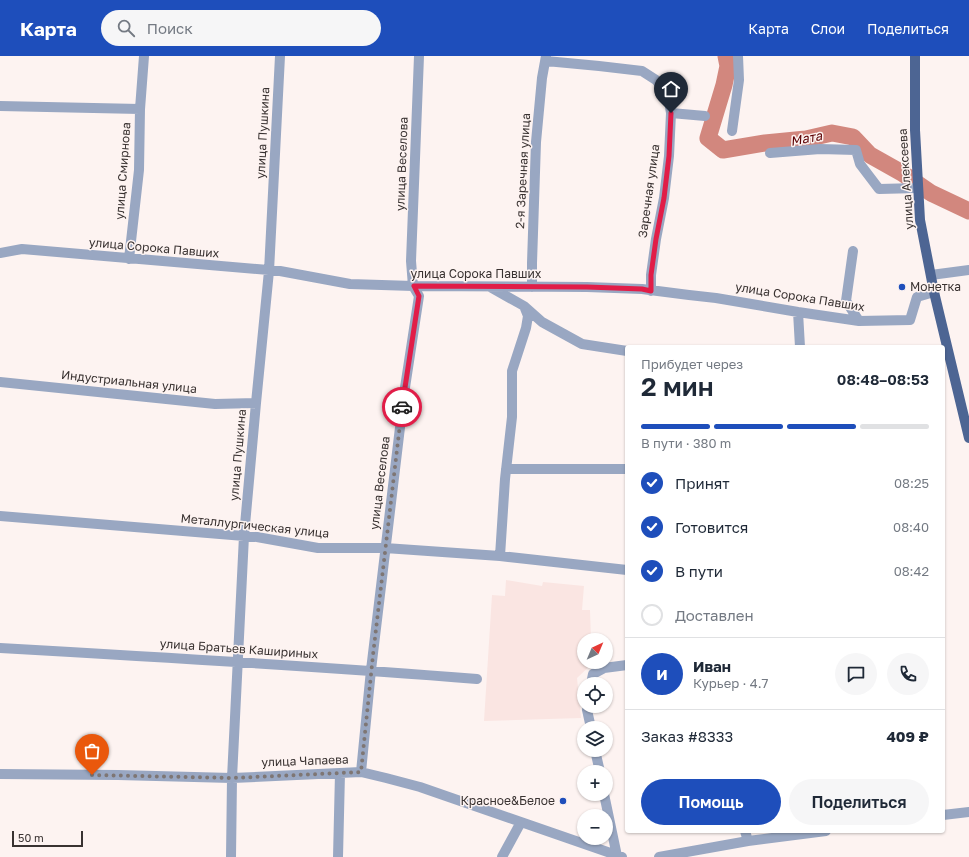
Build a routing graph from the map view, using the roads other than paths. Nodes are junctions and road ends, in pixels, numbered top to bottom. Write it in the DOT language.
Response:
graph roads {
  1 [pos="144,56"];
  2 [pos="280,56"];
  3 [pos="419,56"];
  4 [pos="738,56"];
  5 [pos="915,56"];
  6 [pos="546,59"];
  7 [pos="0,106"];
  8 [pos="140,109"];
  9 [pos="671,113"];
  10 [pos="705,116"];
  11 [pos="732,131"];
  12 [pos="770,153"];
  13 [pos="918,192"];
  14 [pos="853,252"];
  15 [pos="0,253"];
  16 [pos="129,258"];
  17 [pos="969,270"];
  18 [pos="269,271"];
  19 [pos="931,275"];
  20 [pos="414,286"];
  21 [pos="489,287"];
  22 [pos="532,287"];
  23 [pos="651,291"];
  24 [pos="934,292"];
  25 [pos="524,306"];
  26 [pos="798,312"];
  27 [pos="859,321"];
  28 [pos="800,345"];
  29 [pos="625,351"];
  30 [pos="0,382"];
  31 [pos="256,403"];
  32 [pos="969,438"];
  33 [pos="506,469"];
  34 [pos="625,469"];
  35 [pos="0,516"];
  36 [pos="244,536"];
  37 [pos="385,548"];
  38 [pos="500,556"];
  39 [pos="625,570"];
  40 [pos="0,648"];
  41 [pos="238,662"];
  42 [pos="625,665"];
  43 [pos="371,670"];
  44 [pos="592,677"];
  45 [pos="477,679"];
  46 [pos="361,772"];
  47 [pos="340,773"];
  48 [pos="0,774"];
  49 [pos="232,778"];
  50 [pos="606,801"];
  51 [pos="969,812"];
  52 [pos="945,815"];
  53 [pos="522,822"];
  54 [pos="746,833"];
  55 [pos="810,833"];
  56 [pos="748,841"];
  57 [pos="619,856"];
  58 [pos="231,857"];
  59 [pos="338,857"];
  60 [pos="502,857"];
  61 [pos="659,857"];
  1 -- 8 [label="street, улица Смирнова"];
  2 -- 18 [label="street, улица Пушкина"];
  3 -- 20 [label="street, улица Веселова"];
  4 -- 11 [label="street"];
  5 -- 13 [label="main road, улица Алексеева"];
  6 -- 9 [label="street, Заречная улица"];
  6 -- 22 [label="street, 2-я Заречная улица"];
  7 -- 8 [label="street, улица Смирнова"];
  8 -- 16 [label="street, улица Смирнова"];
  9 -- 10 [label="street"];
  9 -- 23 [label="street, Заречная улица"];
  12 -- 13 [label="street"];
  13 -- 19 [label="main road, улица Алексеева"];
  14 -- 27 [label="street"];
  15 -- 16 [label="street, улица Сорока Павших"];
  16 -- 18 [label="street, улица Сорока Павших"];
  17 -- 19 [label="street"];
  18 -- 20 [label="street, улица Сорока Павших"];
  18 -- 31 [label="street, улица Пушкина"];
  19 -- 24 [label="main road, улица Алексеева"];
  20 -- 21 [label="street, улица Сорока Павших"];
  20 -- 37 [label="street, улица Веселова"];
  21 -- 22 [label="street, улица Сорока Павших"];
  21 -- 25 [label="street"];
  22 -- 23 [label="street, улица Сорока Павших"];
  23 -- 26 [label="street, улица Сорока Павших"];
  24 -- 27 [label="street, улица Сорока Павших"];
  24 -- 32 [label="main road, улица Алексеева"];
  25 -- 29 [label="street"];
  25 -- 33 [label="street"];
  26 -- 27 [label="street, улица Сорока Павших"];
  26 -- 28 [label="street"];
  30 -- 31 [label="street, Индустриальная улица"];
  31 -- 36 [label="street, улица Пушкина"];
  33 -- 34 [label="street"];
  33 -- 38 [label="street"];
  35 -- 36 [label="street, Металлургическая улица"];
  36 -- 37 [label="street, Металлургическая улица"];
  36 -- 41 [label="street, улица Пушкина"];
  37 -- 38 [label="street, Металлургическая улица"];
  37 -- 43 [label="street, улица Веселова"];
  38 -- 39 [label="street, Металлургическая улица"];
  40 -- 41 [label="street, улица Братьев Кашириных"];
  41 -- 43 [label="street, улица Братьев Кашириных"];
  41 -- 49 [label="street, улица Пушкина"];
  42 -- 44 [label="street"];
  43 -- 45 [label="street, улица Братьев Кашириных"];
  43 -- 46 [label="street, улица Веселова"];
  46 -- 47 [label="street, улица Чапаева"];
  46 -- 53 [label="street, улица Чапаева"];
  47 -- 49 [label="street, улица Чапаева"];
  47 -- 59 [label="street"];
  48 -- 49 [label="street, улица Чапаева"];
  49 -- 58 [label="street, улица Пушкина"];
  50 -- 57 [label="street"];
  51 -- 52 [label="street"];
  53 -- 57 [label="street, улица Чапаева"];
  53 -- 60 [label="street"];
  54 -- 56 [label="street"];
  55 -- 56 [label="street"];
  56 -- 61 [label="street"];
}
